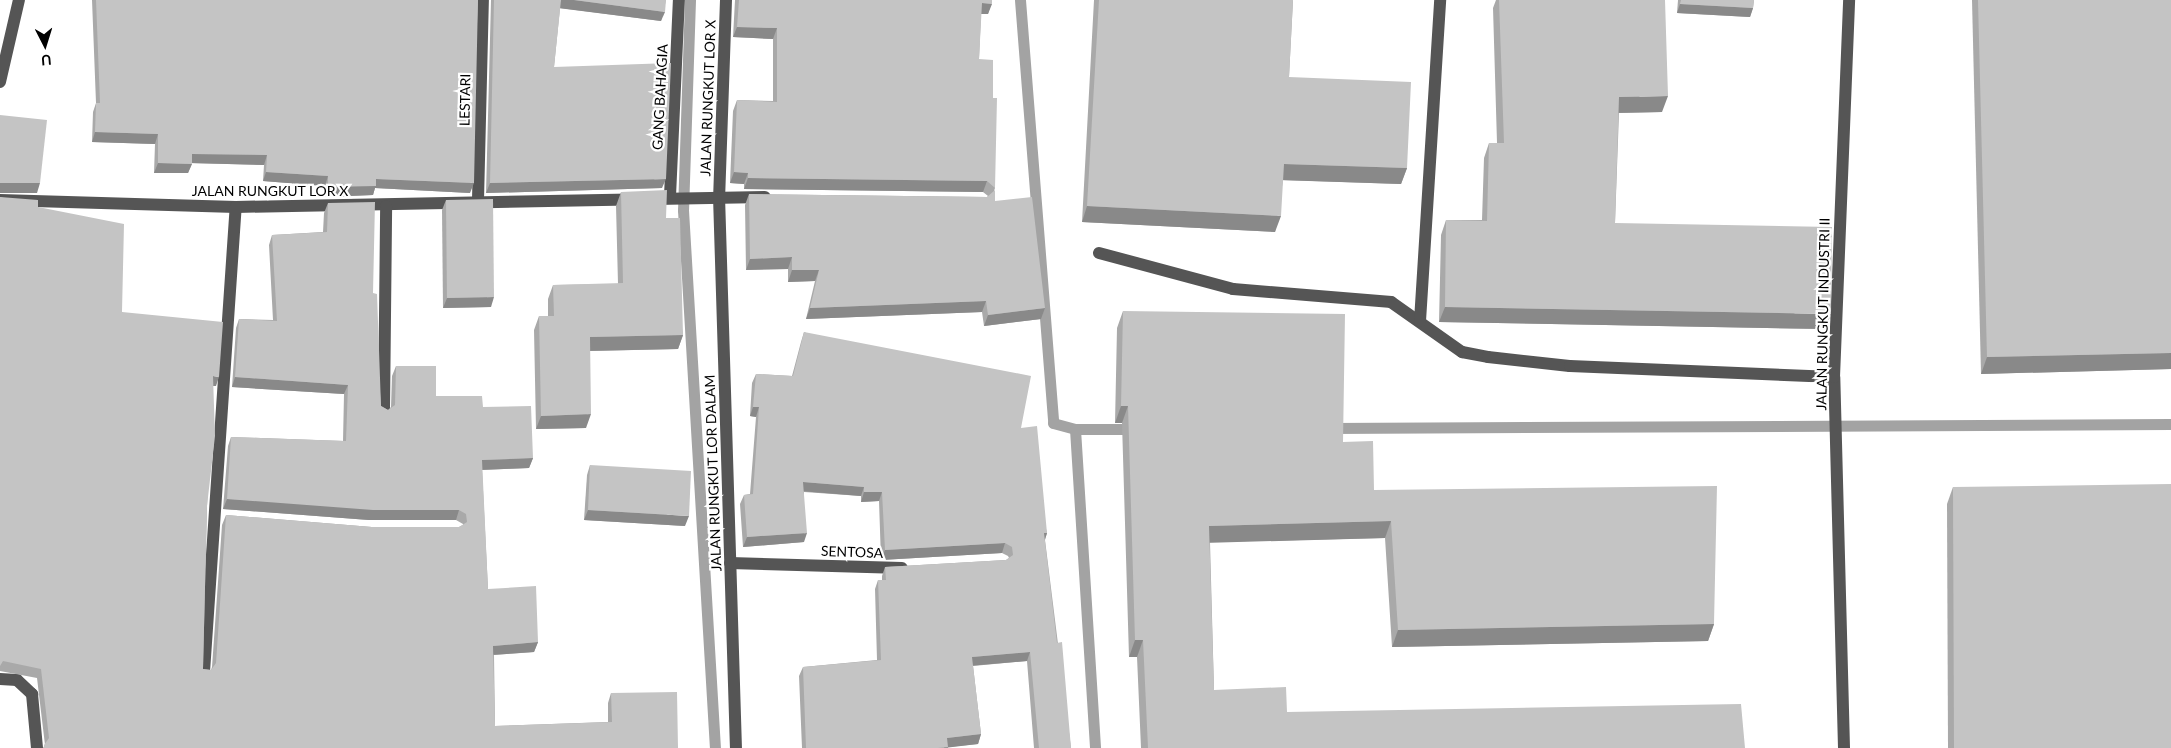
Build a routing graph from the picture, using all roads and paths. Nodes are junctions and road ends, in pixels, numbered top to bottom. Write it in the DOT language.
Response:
graph roads {
  1 [pos="19,0"];
  2 [pos="483,0"];
  3 [pos="679,0"];
  4 [pos="726,0"];
  5 [pos="1440,0"];
  6 [pos="1849,0"];
  7 [pos="0,82"];
  8 [pos="672,196"];
  9 [pos="719,196"];
  10 [pos="778,197"];
  11 [pos="0,200"];
  12 [pos="478,200"];
  13 [pos="386,206"];
  14 [pos="236,207"];
  15 [pos="1099,253"];
  16 [pos="1420,321"];
  17 [pos="1834,377"];
  18 [pos="384,411"];
  19 [pos="212,516"];
  20 [pos="232,518"];
  21 [pos="730,564"];
  22 [pos="914,567"];
  23 [pos="204,672"];
  24 [pos="0,679"];
  25 [pos="37,748"];
  26 [pos="736,748"];
  27 [pos="1844,748"];
  1 -- 7 [label="street"];
  2 -- 12 [label="street, LESTARI"];
  3 -- 8 [label="street, GANG BAHAGIA"];
  4 -- 9 [label="street, JALAN RUNGKUT LOR X"];
  5 -- 16 [label="street"];
  6 -- 17 [label="street, JALAN RUNGKUT INDUSTRI II"];
  8 -- 9 [label="street, JALAN RUNGKUT LOR X"];
  8 -- 12 [label="street, JALAN RUNGKUT LOR X"];
  9 -- 10 [label="street, JALAN RUNGKUT LOR X"];
  9 -- 21 [label="street, JALAN RUNGKUT LOR DALAM"];
  11 -- 14 [label="street, JALAN RUNGKUT LOR X"];
  12 -- 13 [label="street, JALAN RUNGKUT LOR X"];
  13 -- 14 [label="street, JALAN RUNGKUT LOR X"];
  13 -- 18 [label="street"];
  14 -- 19 [label="street"];
  15 -- 16 [label="street"];
  16 -- 17 [label="street"];
  17 -- 27 [label="street, JALAN RUNGKUT INDUSTRI II"];
  19 -- 20 [label="street"];
  19 -- 23 [label="street"];
  21 -- 22 [label="street, SENTOSA"];
  21 -- 26 [label="street, JALAN RUNGKUT LOR DALAM"];
  24 -- 25 [label="street"];
}
